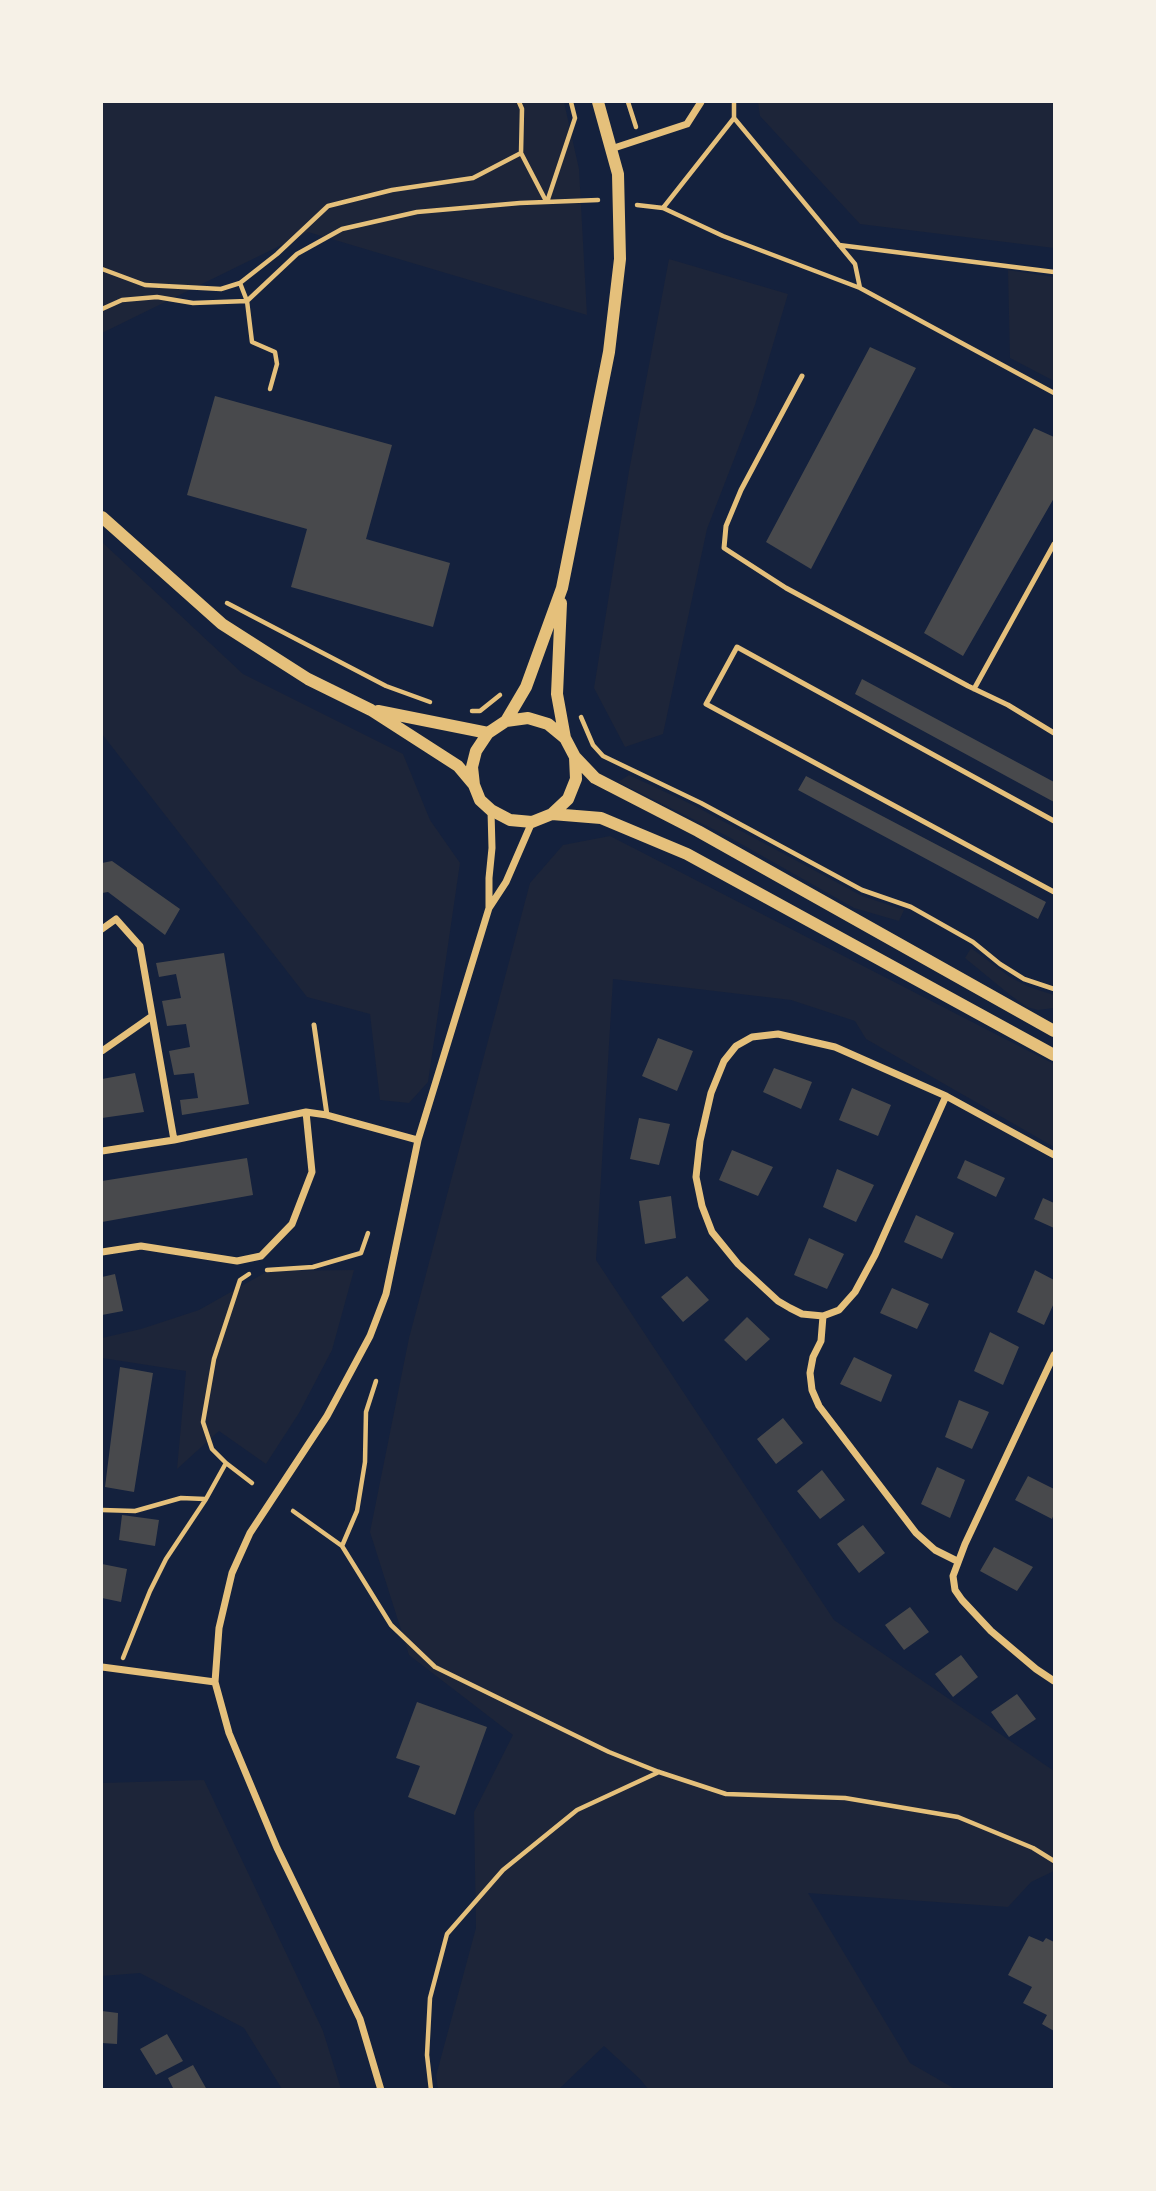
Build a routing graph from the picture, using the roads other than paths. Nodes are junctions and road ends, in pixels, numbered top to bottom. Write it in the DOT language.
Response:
graph roads {
  1 [pos="598,102"];
  2 [pos="701,102"];
  3 [pos="611,149"];
  4 [pos="803,376"];
  5 [pos="102,517"];
  6 [pos="1055,544"];
  7 [pos="562,588"];
  8 [pos="974,689"];
  9 [pos="371,710"];
  10 [pos="506,722"];
  11 [pos="488,733"];
  12 [pos="1055,733"];
  13 [pos="565,738"];
  14 [pos="575,757"];
  15 [pos="474,785"];
  16 [pos="491,810"];
  17 [pos="552,814"];
  18 [pos="1055,821"];
  19 [pos="532,822"];
  20 [pos="1055,892"];
  21 [pos="489,908"];
  22 [pos="102,929"];
  23 [pos="152,1016"];
  24 [pos="314,1025"];
  25 [pos="1055,1031"];
  26 [pos="102,1051"];
  27 [pos="1055,1055"];
  28 [pos="946,1096"];
  29 [pos="306,1112"];
  30 [pos="327,1115"];
  31 [pos="174,1140"];
  32 [pos="418,1140"];
  33 [pos="102,1151"];
  34 [pos="1055,1155"];
  35 [pos="102,1252"];
  36 [pos="823,1316"];
  37 [pos="1055,1355"];
  38 [pos="957,1561"];
  39 [pos="102,1667"];
  40 [pos="1055,1681"];
  41 [pos="215,1682"];
  42 [pos="381,2090"];
  1 -- 3 [label="street"];
  2 -- 3 [label="street"];
  3 -- 7 [label="street"];
  4 -- 8 [label="lane"];
  5 -- 9 [label="street"];
  6 -- 8 [label="lane"];
  7 -- 10 [label="street"];
  7 -- 13 [label="street"];
  8 -- 12 [label="lane"];
  9 -- 11 [label="street"];
  9 -- 15 [label="street"];
  10 -- 11 [label="street"];
  10 -- 13 [label="street"];
  11 -- 15 [label="street"];
  13 -- 14 [label="street"];
  14 -- 17 [label="street"];
  14 -- 25 [label="street"];
  15 -- 16 [label="street"];
  16 -- 19 [label="street"];
  16 -- 21 [label="street"];
  17 -- 19 [label="street"];
  17 -- 27 [label="street"];
  18 -- 20 [label="lane"];
  19 -- 21 [label="street"];
  21 -- 32 [label="street"];
  22 -- 23 [label="street"];
  23 -- 26 [label="street"];
  23 -- 31 [label="street"];
  24 -- 30 [label="lane"];
  28 -- 34 [label="street"];
  28 -- 36 [label="street"];
  28 -- 36 [label="street"];
  29 -- 30 [label="street"];
  29 -- 31 [label="street"];
  29 -- 35 [label="street"];
  30 -- 32 [label="street"];
  31 -- 33 [label="street"];
  32 -- 41 [label="street"];
  36 -- 38 [label="street"];
  37 -- 38 [label="street"];
  38 -- 40 [label="street"];
  39 -- 41 [label="street"];
  41 -- 42 [label="street"];
}
